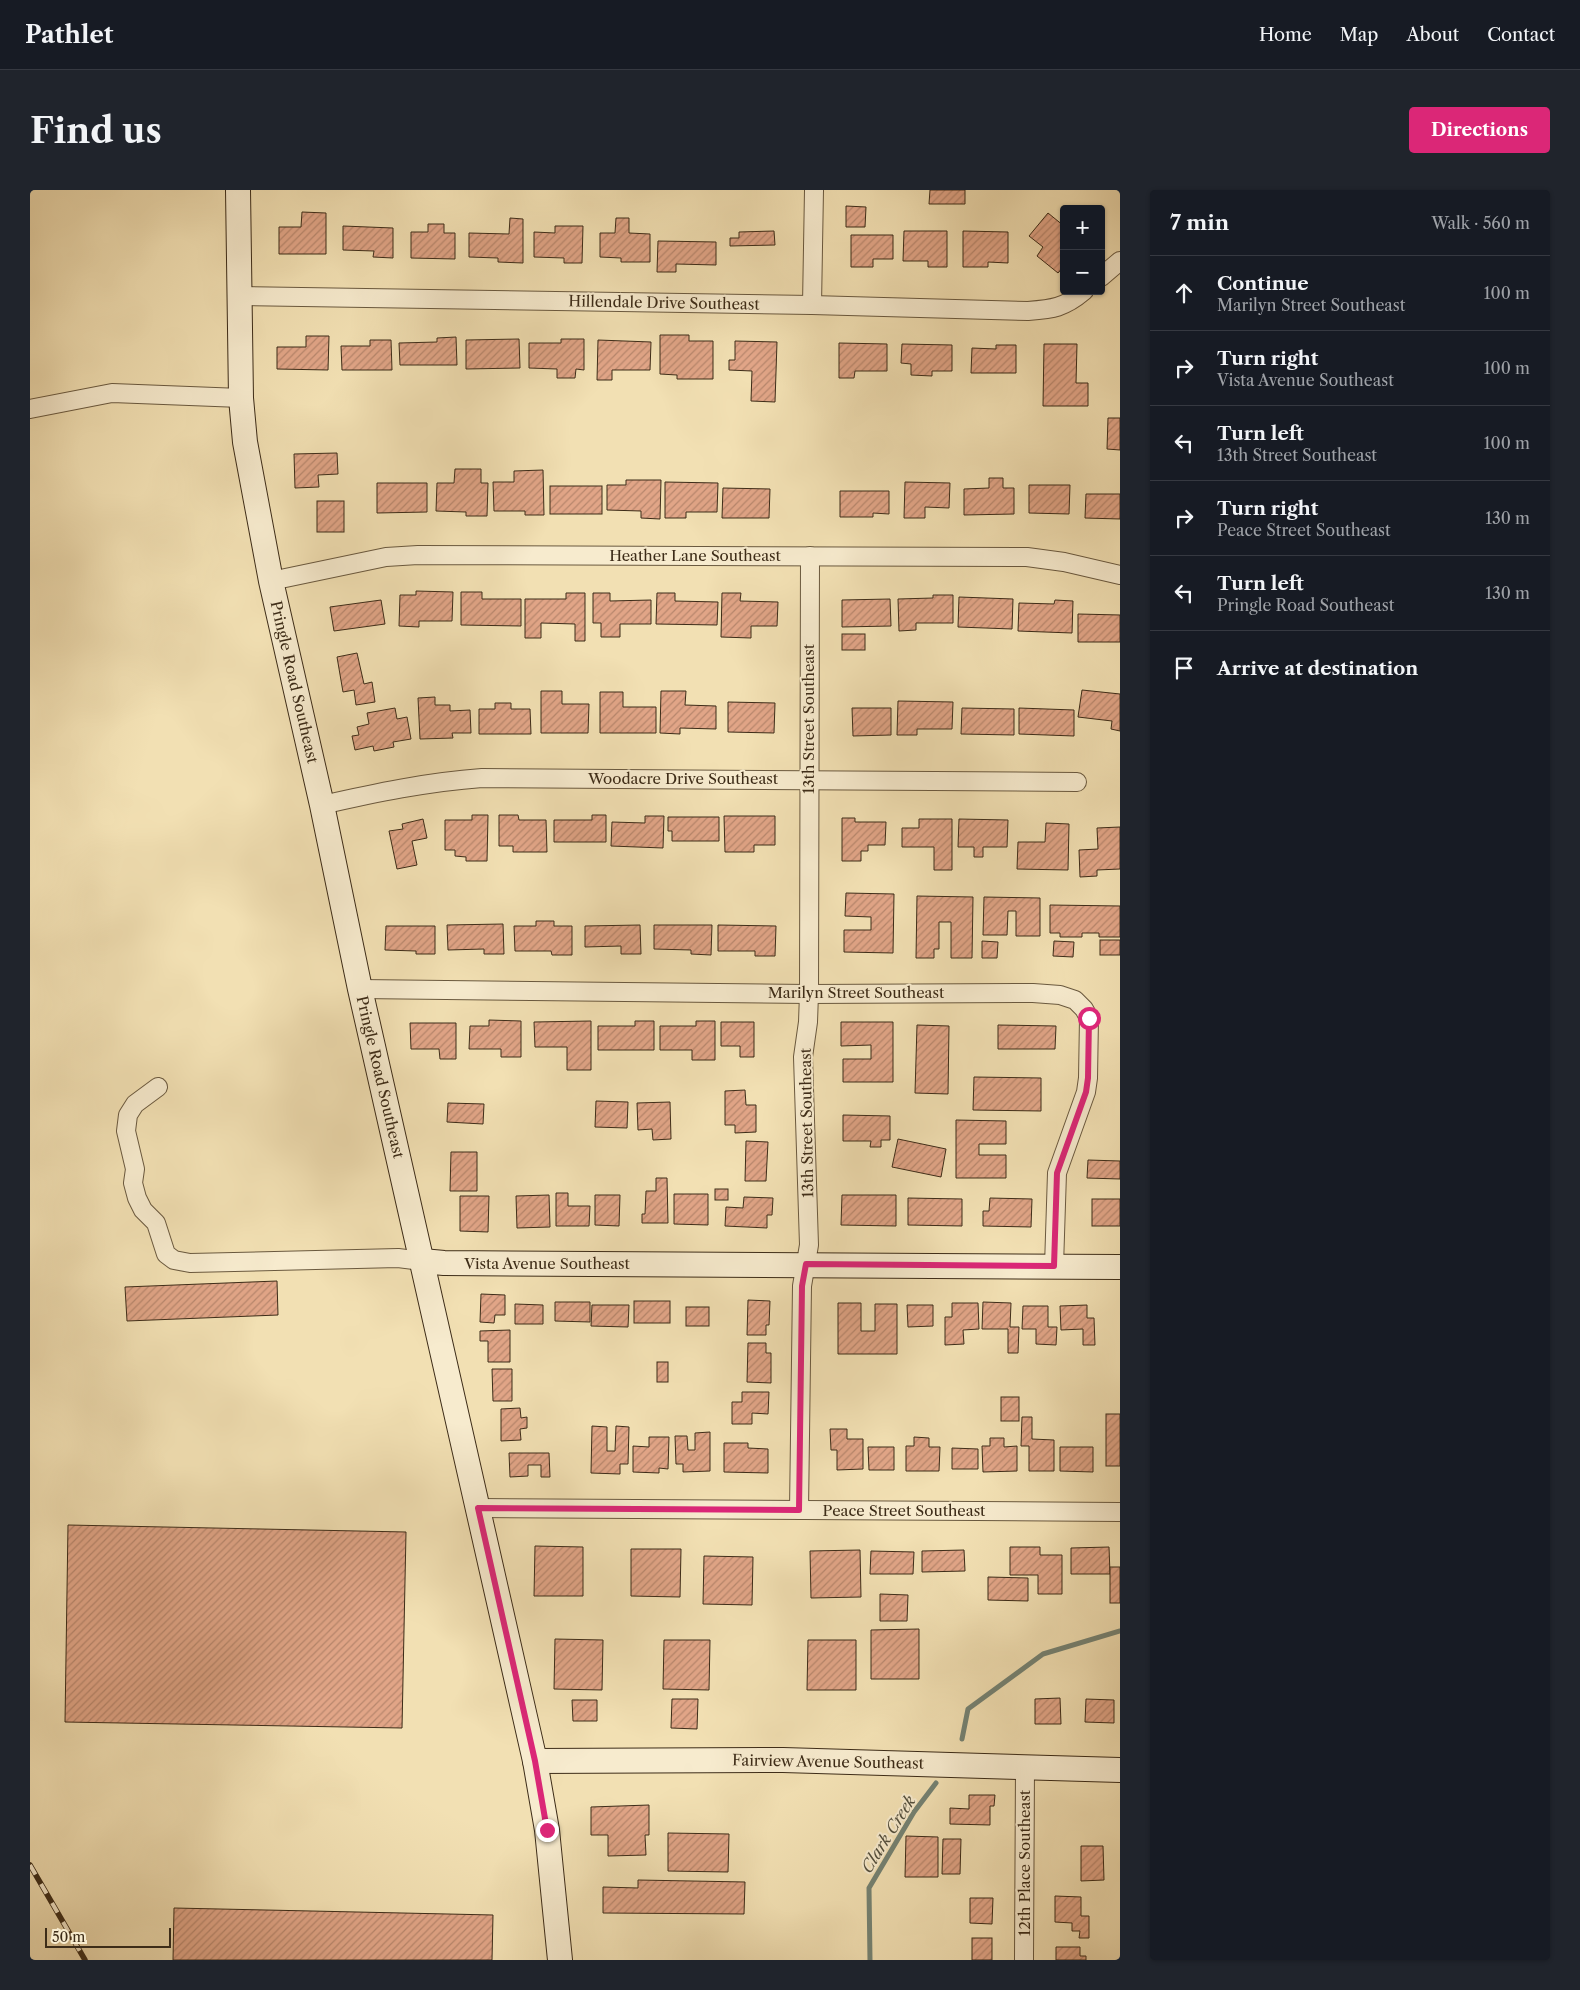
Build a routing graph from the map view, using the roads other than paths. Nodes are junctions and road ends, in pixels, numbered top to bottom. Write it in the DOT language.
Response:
graph roads {
  1 [pos="238,190"];
  2 [pos="814,190"];
  3 [pos="1120,261"];
  4 [pos="1105,273"];
  5 [pos="1079,295"];
  6 [pos="238,296"];
  7 [pos="812,305"];
  8 [pos="241,398"];
  9 [pos="30,409"];
  10 [pos="810,556"];
  11 [pos="1120,575"];
  12 [pos="271,582"];
  13 [pos="808,780"];
  14 [pos="1077,782"];
  15 [pos="322,805"];
  16 [pos="360,989"];
  17 [pos="810,994"];
  18 [pos="158,1087"];
  19 [pos="422,1261"];
  20 [pos="806,1264"];
  21 [pos="1054,1266"];
  22 [pos="1120,1267"];
  23 [pos="478,1508"];
  24 [pos="799,1510"];
  25 [pos="1120,1512"];
  26 [pos="535,1761"];
  27 [pos="1025,1767"];
  28 [pos="1120,1770"];
  29 [pos="560,1960"];
  30 [pos="1024,1960"];
  1 -- 6 [label="street, Pringle Road Southeast"];
  2 -- 7 [label="street"];
  3 -- 4 [label="street"];
  5 -- 7 [label="street, Hillendale Drive Southeast"];
  6 -- 7 [label="street, Hillendale Drive Southeast"];
  6 -- 8 [label="street, Pringle Road Southeast"];
  8 -- 9 [label="street"];
  8 -- 12 [label="street, Pringle Road Southeast"];
  10 -- 11 [label="street, Heather Lane Southeast"];
  10 -- 12 [label="street, Heather Lane Southeast"];
  10 -- 13 [label="street, 13th Street Southeast"];
  12 -- 15 [label="street, Pringle Road Southeast"];
  13 -- 14 [label="street, Woodacre Drive Southeast"];
  13 -- 15 [label="street, Woodacre Drive Southeast"];
  13 -- 17 [label="street, 13th Street Southeast"];
  15 -- 16 [label="street, Pringle Road Southeast"];
  16 -- 17 [label="street, Marilyn Street Southeast"];
  16 -- 19 [label="street, Pringle Road Southeast"];
  17 -- 20 [label="street, 13th Street Southeast"];
  17 -- 21 [label="street, Marilyn Street Southeast"];
  18 -- 19 [label="street, Vista Avenue Southeast"];
  19 -- 20 [label="street, Vista Avenue Southeast"];
  19 -- 23 [label="street, Pringle Road Southeast"];
  20 -- 21 [label="street, Vista Avenue Southeast"];
  20 -- 24 [label="street, 13th Street Southeast"];
  21 -- 22 [label="street, Vista Avenue Southeast"];
  23 -- 24 [label="street, Peace Street Southeast"];
  23 -- 26 [label="street, Pringle Road Southeast"];
  24 -- 25 [label="street, Peace Street Southeast"];
  26 -- 27 [label="street, Fairview Avenue Southeast"];
  26 -- 29 [label="street, Pringle Road Southeast"];
  27 -- 28 [label="street, Fairview Avenue Southeast"];
  27 -- 30 [label="street, 12th Place Southeast"];
}
